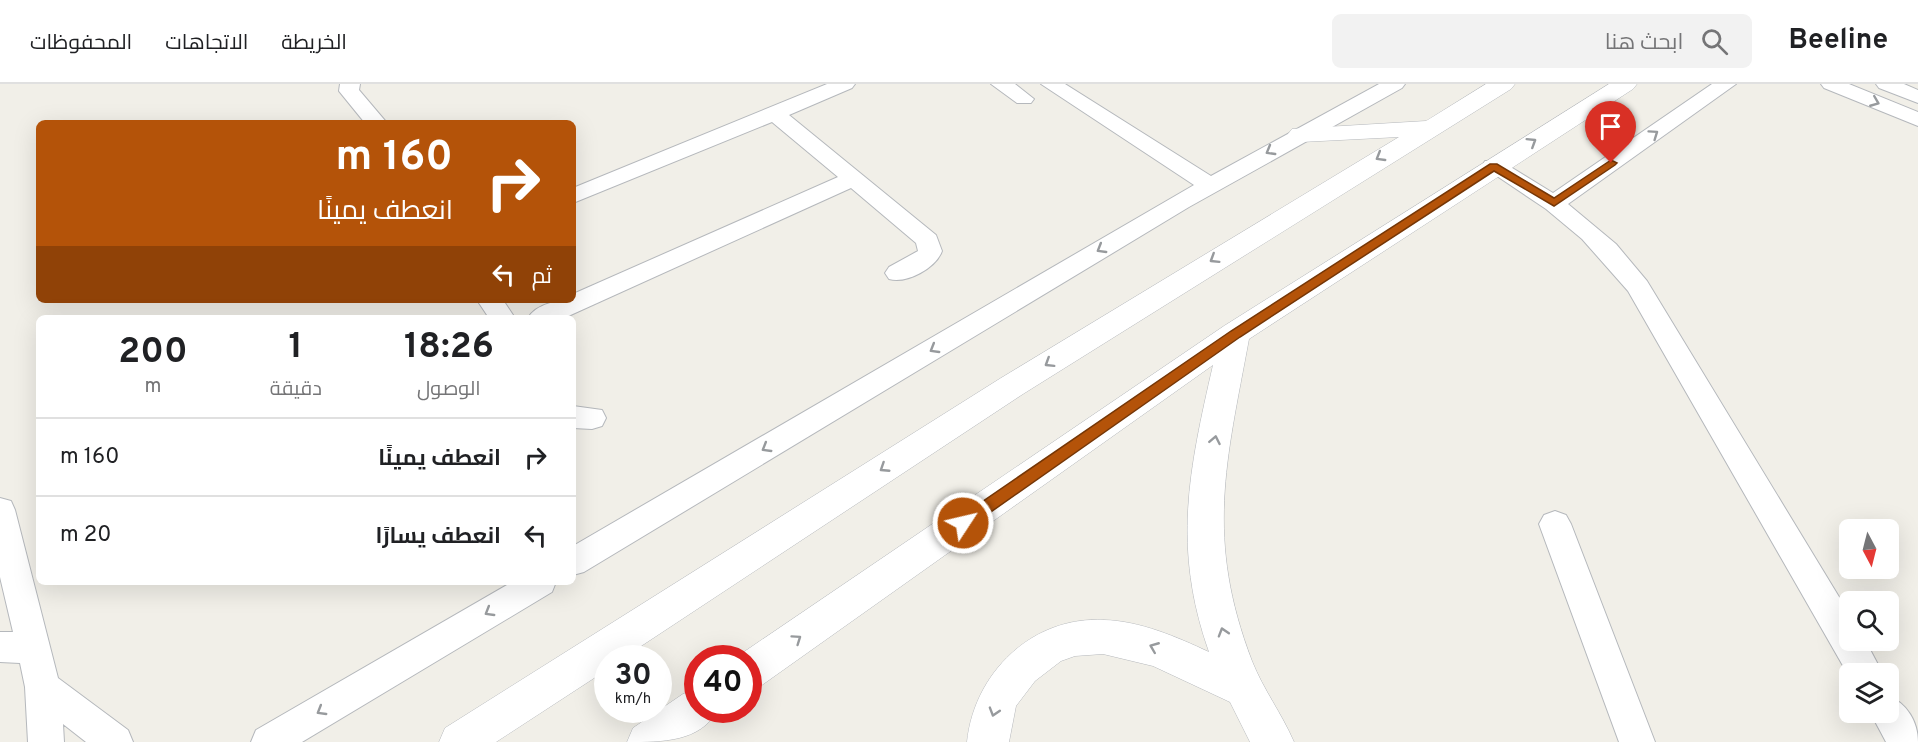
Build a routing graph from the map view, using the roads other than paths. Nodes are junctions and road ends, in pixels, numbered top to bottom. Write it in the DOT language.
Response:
graph roads {
  1 [pos="350,84"];
  2 [pos="844,84"];
  3 [pos="1001,84"];
  4 [pos="1051,84"];
  5 [pos="1395,84"];
  6 [pos="1503,84"];
  7 [pos="1625,84"];
  8 [pos="1726,84"];
  9 [pos="1831,84"];
  10 [pos="1886,84"];
  11 [pos="1918,97"];
  12 [pos="1024,99"];
  13 [pos="774,113"];
  14 [pos="373,120"];
  15 [pos="1918,120"];
  16 [pos="1429,128"];
  17 [pos="1301,134"];
  18 [pos="1493,166"];
  19 [pos="853,179"];
  20 [pos="1210,185"];
  21 [pos="576,195"];
  22 [pos="1554,202"];
  23 [pos="898,273"];
  24 [pos="576,302"];
  25 [pos="575,303"];
  26 [pos="548,315"];
  27 [pos="1235,334"];
  28 [pos="0,510"];
  29 [pos="1555,524"];
  30 [pos="4,552"];
  31 [pos="576,560"];
  32 [pos="535,585"];
  33 [pos="16,648"];
  34 [pos="762,662"];
  35 [pos="1860,663"];
  36 [pos="43,687"];
  37 [pos="1245,689"];
  38 [pos="684,718"];
  39 [pos="1895,723"];
  40 [pos="46,742"];
  41 [pos="115,742"];
  42 [pos="269,742"];
  43 [pos="460,742"];
  44 [pos="648,742"];
  45 [pos="988,742"];
  46 [pos="1273,742"];
  47 [pos="1636,742"];
  48 [pos="1906,742"];
  1 -- 14 [label="street"];
  2 -- 13 [label="street"];
  3 -- 12 [label="street"];
  4 -- 20 [label="street"];
  5 -- 17 [label="street"];
  6 -- 16 [label="street"];
  18 -- 7 [label="street, one-way"];
  22 -- 8 [label="street, one-way"];
  9 -- 15 [label="street, one-way"];
  10 -- 11 [label="street"];
  13 -- 19 [label="street"];
  13 -- 21 [label="street"];
  16 -- 17 [label="street"];
  16 -- 43 [label="street, one-way"];
  17 -- 20 [label="street, one-way"];
  18 -- 22 [label="street"];
  18 -- 27 [label="street"];
  19 -- 23 [label="street"];
  19 -- 24 [label="street"];
  20 -- 31 [label="street, one-way"];
  22 -- 35 [label="street"];
  25 -- 26 [label="street"];
  34 -- 27 [label="street, one-way"];
  37 -- 27 [label="street, one-way"];
  28 -- 30 [label="street"];
  29 -- 47 [label="street"];
  30 -- 33 [label="street"];
  32 -- 42 [label="street, one-way"];
  33 -- 36 [label="street"];
  36 -- 40 [label="street"];
  36 -- 41 [label="street"];
  37 -- 45 [label="street, one-way"];
  37 -- 46 [label="street"];
  38 -- 44 [label="street"];
  39 -- 48 [label="street"];
}
